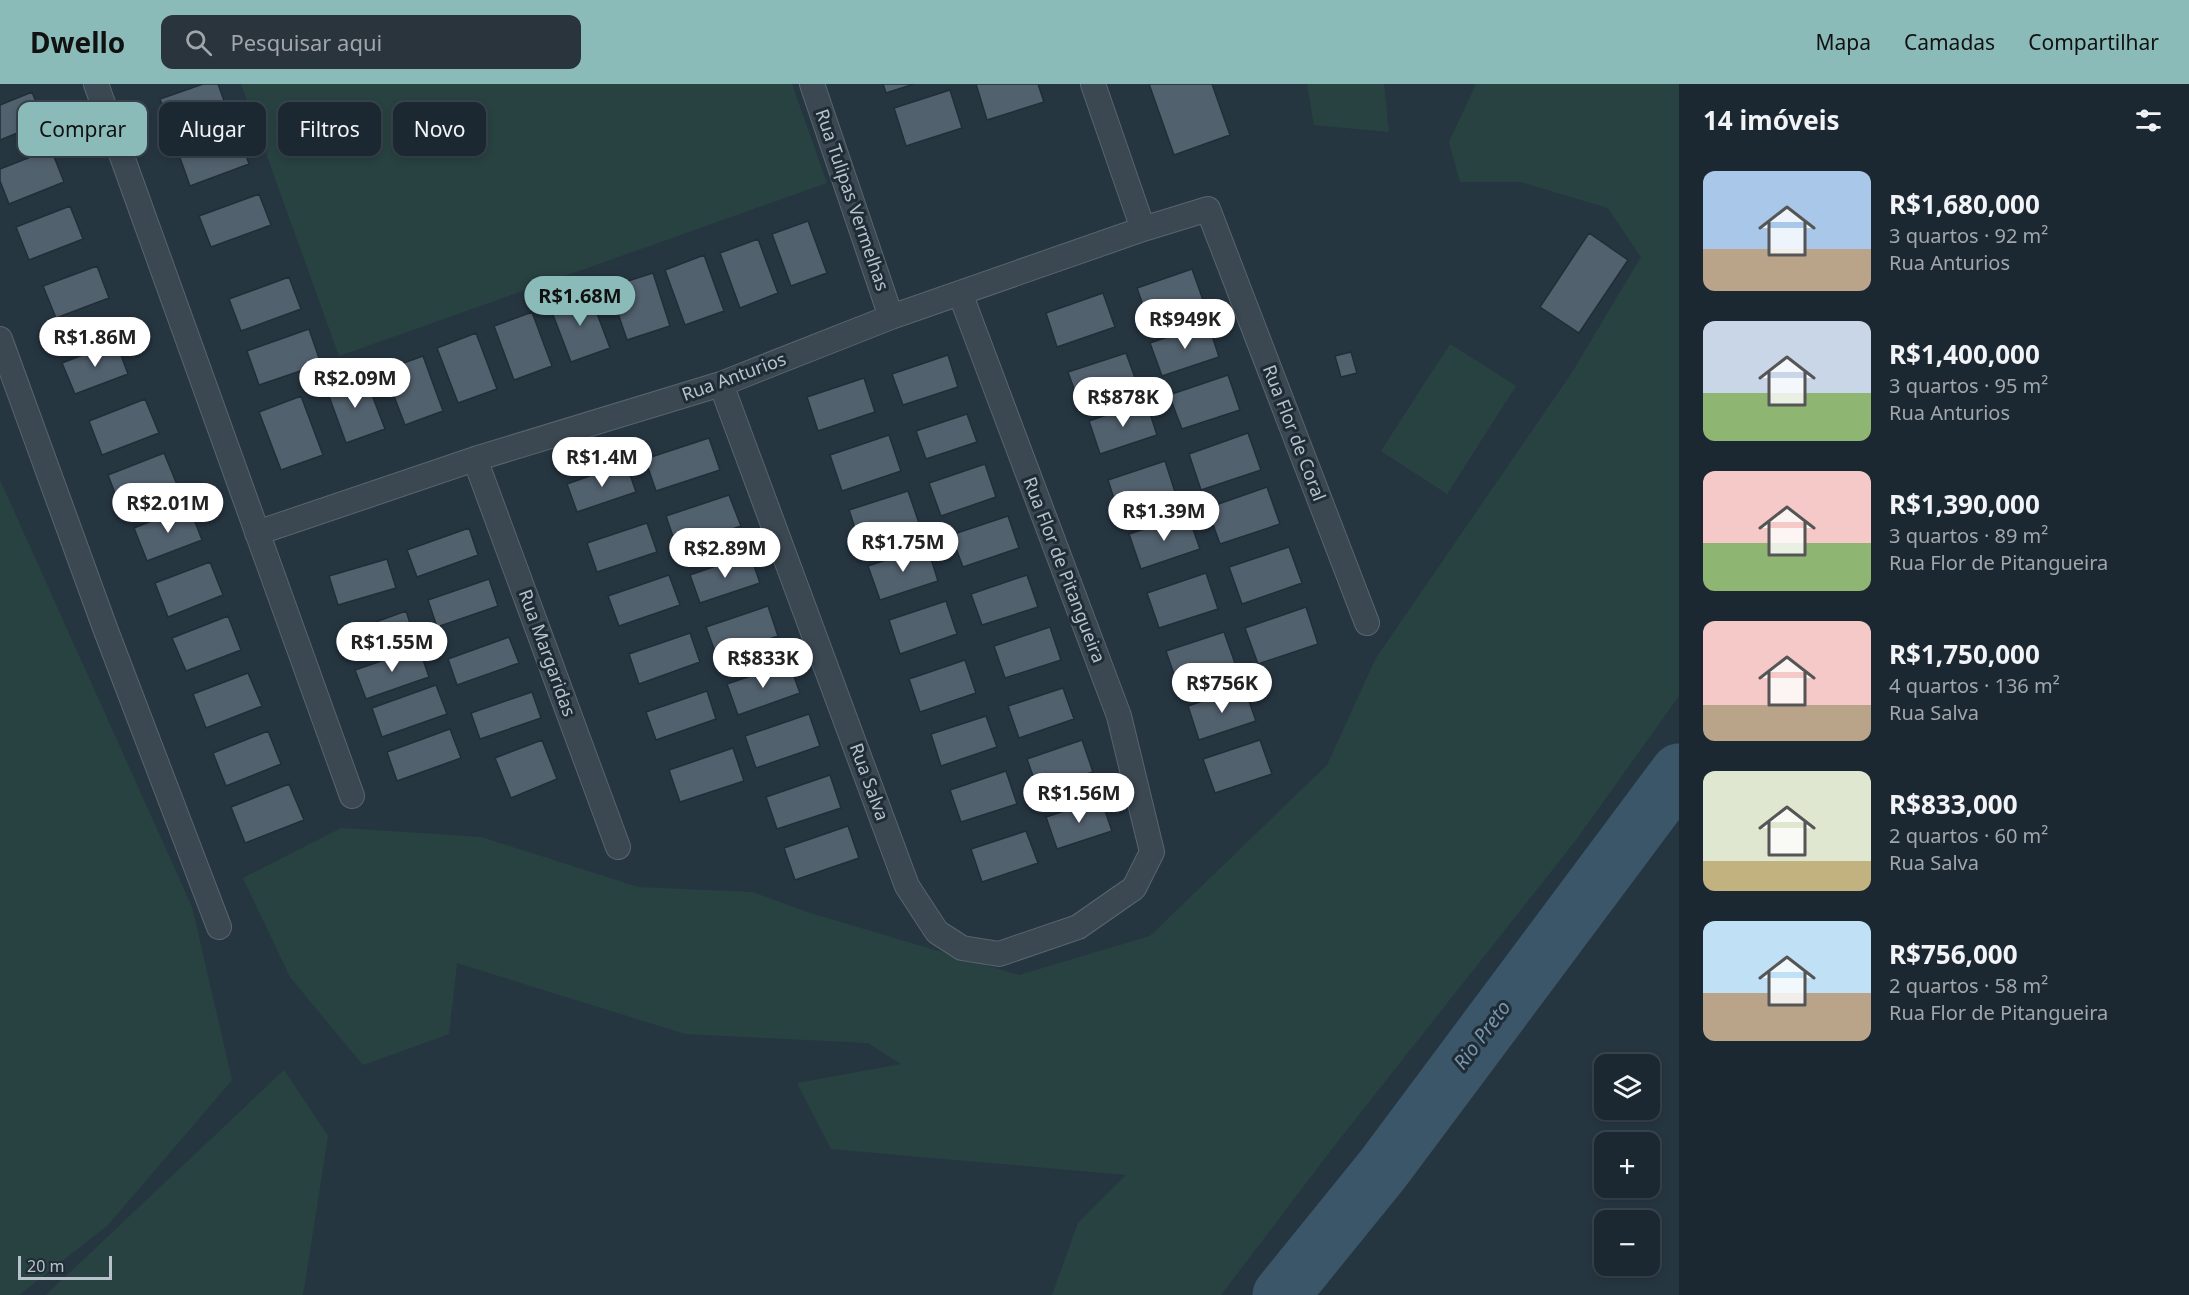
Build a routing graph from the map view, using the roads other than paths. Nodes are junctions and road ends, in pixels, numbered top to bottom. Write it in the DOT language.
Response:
graph roads {
  1 [pos="96,84"];
  2 [pos="812,84"];
  3 [pos="1093,84"];
  4 [pos="1208,209"];
  5 [pos="1143,229"];
  6 [pos="960,293"];
  7 [pos="891,317"];
  8 [pos="0,339"];
  9 [pos="721,384"];
  10 [pos="475,459"];
  11 [pos="257,533"];
  12 [pos="1367,623"];
  13 [pos="352,796"];
  14 [pos="618,847"];
  15 [pos="1152,852"];
  16 [pos="219,927"];
  1 -- 11 [label="street"];
  2 -- 7 [label="street, Rua Tulipas Vermelhas"];
  3 -- 5 [label="street"];
  4 -- 5 [label="street, Rua Anturios"];
  4 -- 12 [label="street, Rua Flor de Coral"];
  5 -- 6 [label="street, Rua Anturios"];
  6 -- 7 [label="street, Rua Anturios"];
  6 -- 15 [label="street, Rua Flor de Pitangueira"];
  7 -- 9 [label="street, Rua Anturios"];
  8 -- 16 [label="street"];
  9 -- 10 [label="street, Rua Anturios"];
  9 -- 15 [label="street, Rua Salva"];
  10 -- 11 [label="street, Rua Anturios"];
  10 -- 14 [label="street, Rua Margaridas"];
  11 -- 13 [label="street"];
}
